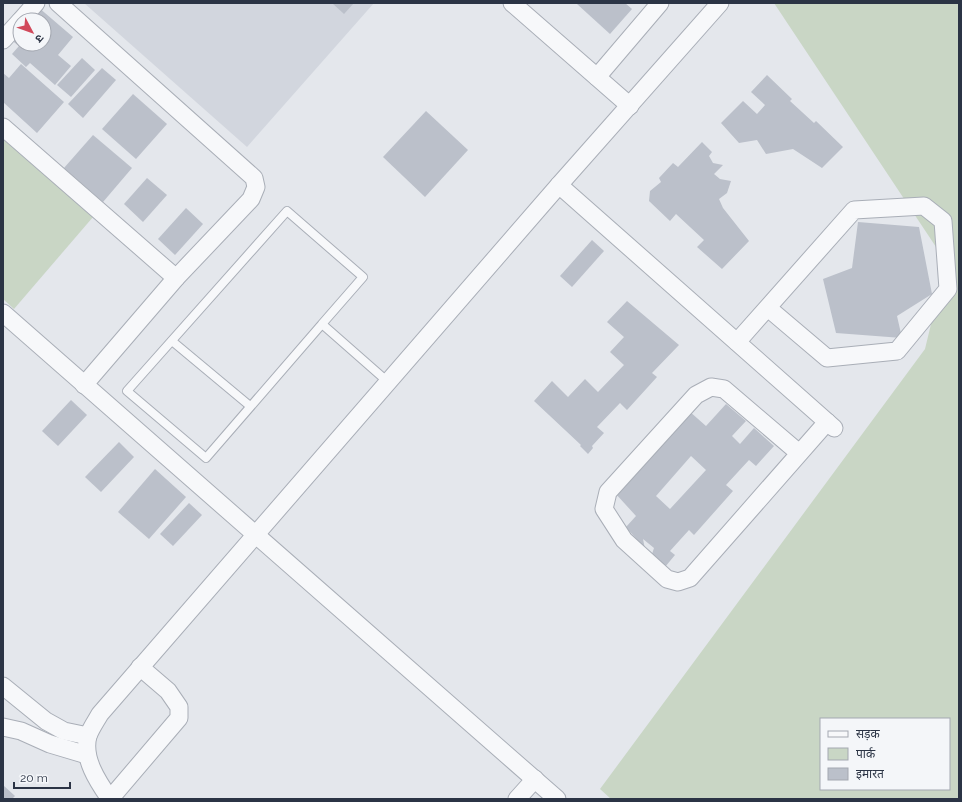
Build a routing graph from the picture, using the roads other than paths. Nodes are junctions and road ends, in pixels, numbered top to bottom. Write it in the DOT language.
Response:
graph roads {
  1 [pos="36,3"];
  2 [pos="58,3"];
  3 [pos="512,3"];
  4 [pos="660,3"];
  5 [pos="720,3"];
  6 [pos="28,12"];
  7 [pos="12,29"];
  8 [pos="3,40"];
  9 [pos="597,77"];
  10 [pos="630,106"];
  11 [pos="3,127"];
  12 [pos="559,185"];
  13 [pos="176,278"];
  14 [pos="768,308"];
  15 [pos="3,313"];
  16 [pos="322,324"];
  17 [pos="172,341"];
  18 [pos="737,342"];
  19 [pos="388,382"];
  20 [pos="84,384"];
  21 [pos="250,406"];
  22 [pos="799,453"];
  23 [pos="256,535"];
  24 [pos="140,667"];
  25 [pos="3,686"];
  26 [pos="3,727"];
  27 [pos="88,736"];
  28 [pos="87,756"];
  29 [pos="535,779"];
  30 [pos="110,799"];
  31 [pos="517,799"];
  32 [pos="557,799"];
  1 -- 6 [label="street"];
  2 -- 13 [label="street"];
  3 -- 9 [label="street"];
  4 -- 9 [label="street"];
  5 -- 10 [label="street"];
  7 -- 8 [label="street"];
  9 -- 10 [label="street"];
  10 -- 12 [label="street"];
  11 -- 13 [label="street"];
  12 -- 18 [label="street"];
  12 -- 19 [label="street"];
  13 -- 20 [label="street"];
  14 -- 14 [label="street"];
  14 -- 18 [label="street"];
  15 -- 20 [label="street"];
  16 -- 17 [label="lane"];
  16 -- 19 [label="lane"];
  16 -- 21 [label="lane"];
  17 -- 21 [label="lane"];
  17 -- 21 [label="lane"];
  18 -- 22 [label="street"];
  19 -- 23 [label="street"];
  20 -- 23 [label="street"];
  22 -- 22 [label="street"];
  23 -- 24 [label="street"];
  23 -- 29 [label="street"];
  24 -- 27 [label="street"];
  24 -- 30 [label="street"];
  25 -- 27 [label="street"];
  26 -- 28 [label="street"];
  27 -- 28 [label="street"];
  28 -- 30 [label="street"];
  29 -- 31 [label="street"];
  29 -- 32 [label="street"];
}
